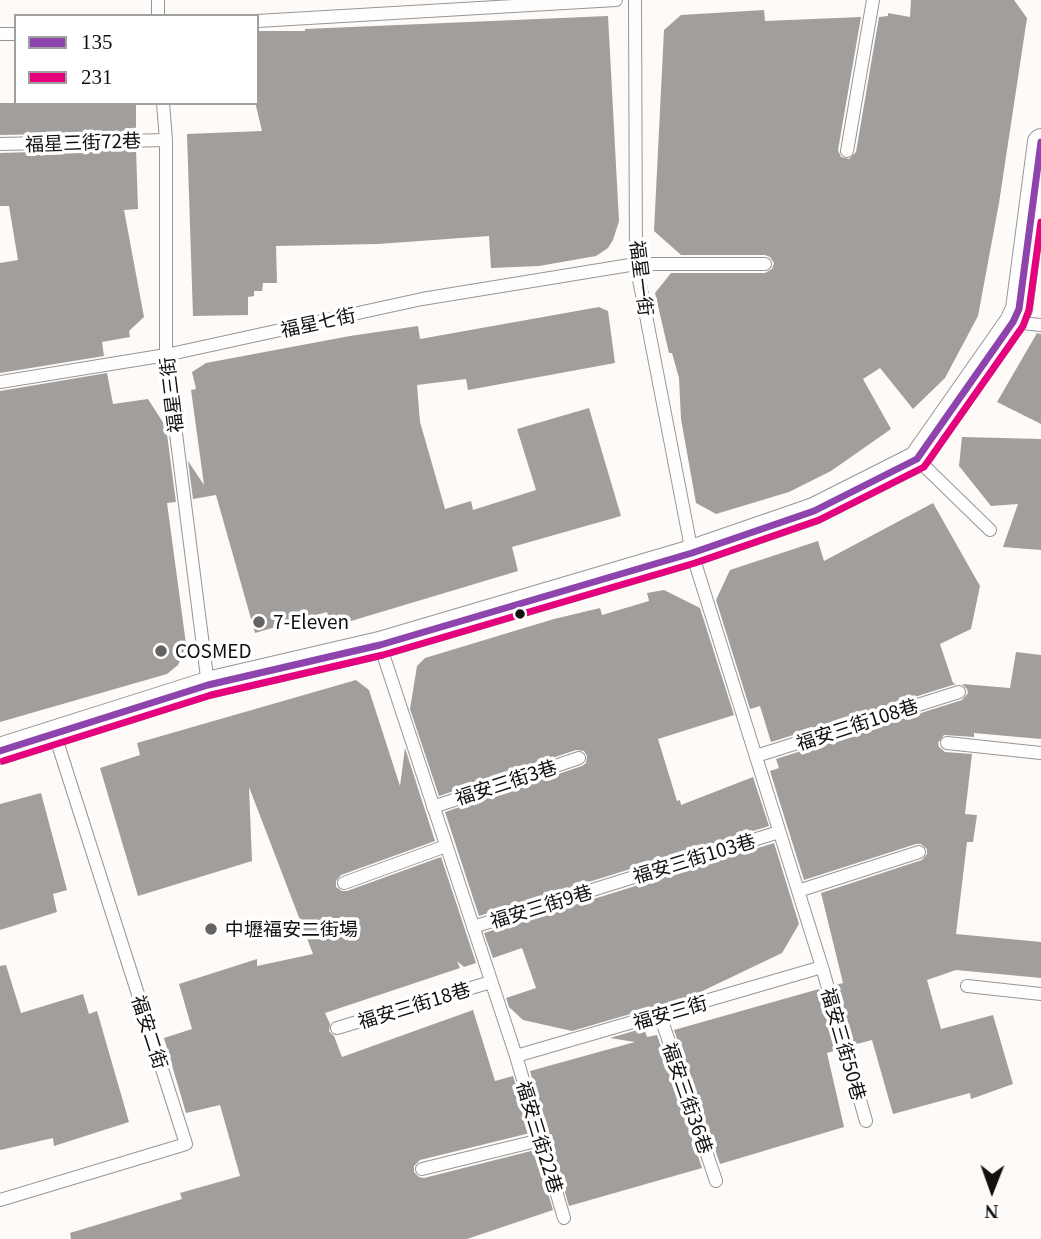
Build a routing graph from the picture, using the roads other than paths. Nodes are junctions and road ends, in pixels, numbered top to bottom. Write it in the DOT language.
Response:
graph roads {
  1 [pos="616,0"];
  2 [pos="635,0"];
  3 [pos="873,0"];
  4 [pos="259,21"];
  5 [pos="163,105"];
  6 [pos="166,140"];
  7 [pos="1041,142"];
  8 [pos="0,144"];
  9 [pos="847,151"];
  10 [pos="636,264"];
  11 [pos="765,264"];
  12 [pos="1013,322"];
  13 [pos="1041,325"];
  14 [pos="166,355"];
  15 [pos="0,382"];
  16 [pos="917,459"];
  17 [pos="990,530"];
  18 [pos="692,552"];
  19 [pos="380,645"];
  20 [pos="208,685"];
  21 [pos="959,692"];
  22 [pos="55,735"];
  23 [pos="947,743"];
  24 [pos="0,751"];
  25 [pos="1041,753"];
  26 [pos="756,756"];
  27 [pos="579,758"];
  28 [pos="433,807"];
  29 [pos="779,832"];
  30 [pos="446,846"];
  31 [pos="919,852"];
  32 [pos="344,883"];
  33 [pos="609,885"];
  34 [pos="798,891"];
  35 [pos="473,927"];
  36 [pos="822,967"];
  37 [pos="491,982"];
  38 [pos="967,986"];
  39 [pos="1041,993"];
  40 [pos="660,1015"];
  41 [pos="337,1028"];
  42 [pos="516,1056"];
  43 [pos="866,1121"];
  44 [pos="540,1140"];
  45 [pos="422,1169"];
  46 [pos="716,1181"];
  47 [pos="0,1200"];
  48 [pos="564,1218"];
  1 -- 4 [label="lane"];
  2 -- 10 [label="lane, 福星一街"];
  3 -- 9 [label="lane"];
  5 -- 6 [label="lane, 福星三街"];
  6 -- 8 [label="lane, 福星三街72巷"];
  6 -- 14 [label="lane, 福星三街"];
  7 -- 12 [label="street"];
  10 -- 11 [label="lane, 福星七街"];
  10 -- 14 [label="lane, 福星七街"];
  10 -- 18 [label="lane, 福星一街"];
  12 -- 13 [label="lane"];
  12 -- 16 [label="street"];
  14 -- 15 [label="lane, 福星七街"];
  14 -- 20 [label="lane, 福星三街"];
  16 -- 17 [label="lane"];
  16 -- 18 [label="street"];
  18 -- 19 [label="street"];
  18 -- 26 [label="lane"];
  19 -- 20 [label="street"];
  19 -- 28 [label="lane"];
  20 -- 22 [label="street"];
  21 -- 26 [label="lane, 福安三街108巷"];
  22 -- 24 [label="street"];
  22 -- 47 [label="lane, 福安二街"];
  23 -- 25 [label="lane"];
  26 -- 29 [label="lane"];
  27 -- 28 [label="lane, 福安三街3巷"];
  28 -- 30 [label="lane"];
  29 -- 33 [label="lane, 福安三街103巷"];
  29 -- 34 [label="lane"];
  30 -- 32 [label="lane"];
  30 -- 35 [label="lane"];
  31 -- 34 [label="lane"];
  33 -- 35 [label="lane, 福安三街9巷"];
  34 -- 36 [label="lane"];
  35 -- 37 [label="lane"];
  36 -- 40 [label="lane, 福安三街"];
  36 -- 43 [label="lane, 福安三街50巷"];
  37 -- 41 [label="lane, 福安三街18巷"];
  37 -- 42 [label="lane"];
  38 -- 39 [label="lane"];
  40 -- 42 [label="lane, 福安三街"];
  40 -- 46 [label="lane, 福安三街36巷"];
  42 -- 44 [label="lane, 福安三街22巷"];
  44 -- 45 [label="lane"];
  44 -- 48 [label="lane, 福安三街22巷"];
}
